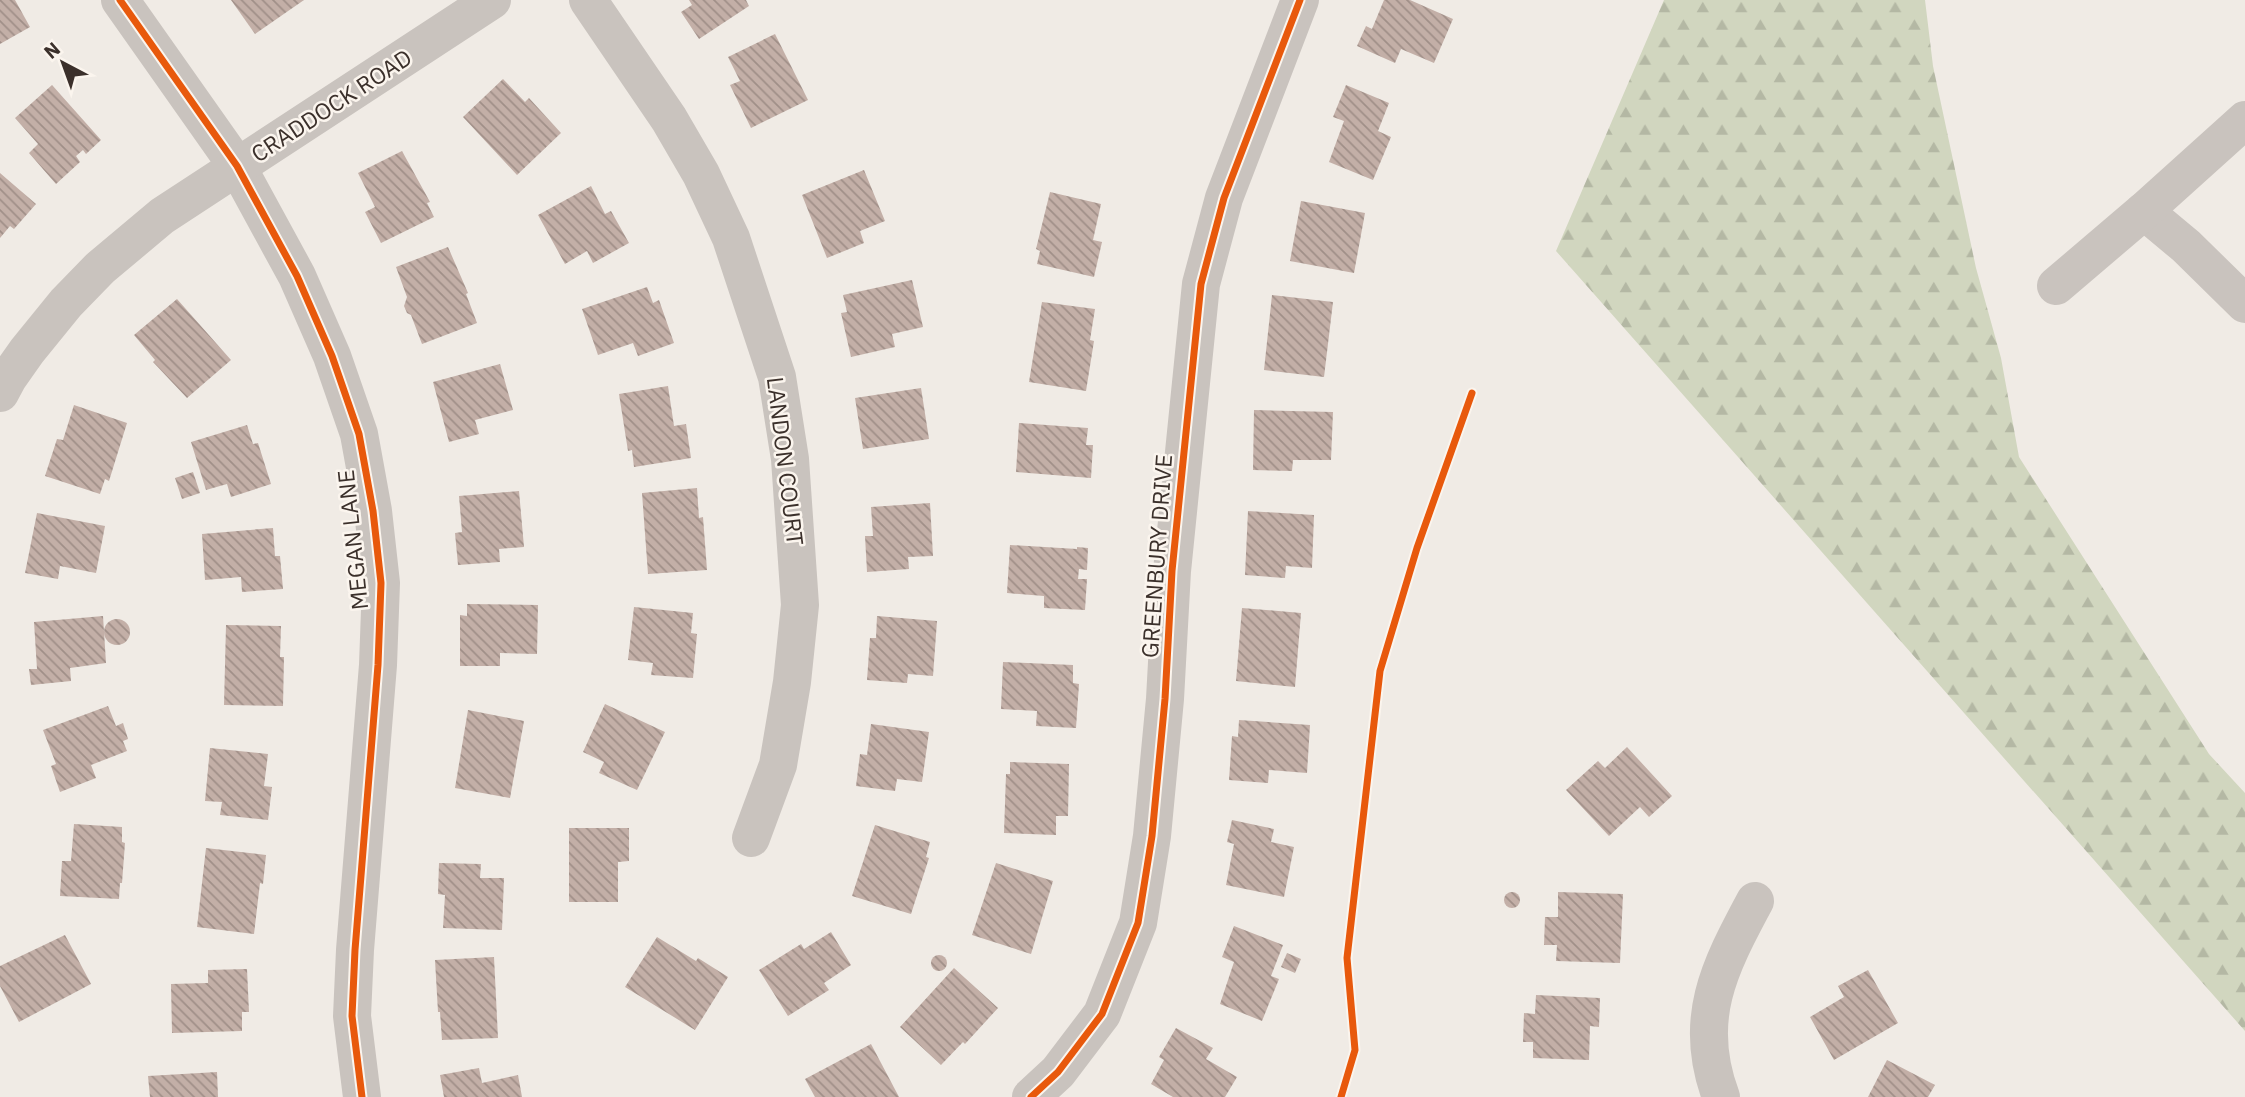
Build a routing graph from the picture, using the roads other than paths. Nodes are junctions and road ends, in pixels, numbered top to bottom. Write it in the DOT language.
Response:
graph roads {
  1 [pos="120,0"];
  2 [pos="492,0"];
  3 [pos="588,0"];
  4 [pos="1300,0"];
  5 [pos="2245,120"];
  6 [pos="237,166"];
  7 [pos="2144,211"];
  8 [pos="2056,286"];
  9 [pos="2245,304"];
  10 [pos="0,393"];
  11 [pos="751,838"];
  12 [pos="1755,901"];
  13 [pos="362,1097"];
  14 [pos="1031,1097"];
  15 [pos="1721,1097"];
  1 -- 6 [label="street, MEGAN LANE"];
  2 -- 6 [label="street, CRADDOCK ROAD"];
  3 -- 11 [label="street, LANDON COURT"];
  4 -- 14 [label="street, GREENBURY DRIVE"];
  5 -- 7 [label="street"];
  6 -- 10 [label="street, CRADDOCK ROAD"];
  6 -- 13 [label="street, MEGAN LANE"];
  7 -- 8 [label="street"];
  7 -- 9 [label="street"];
  12 -- 15 [label="street"];
}
